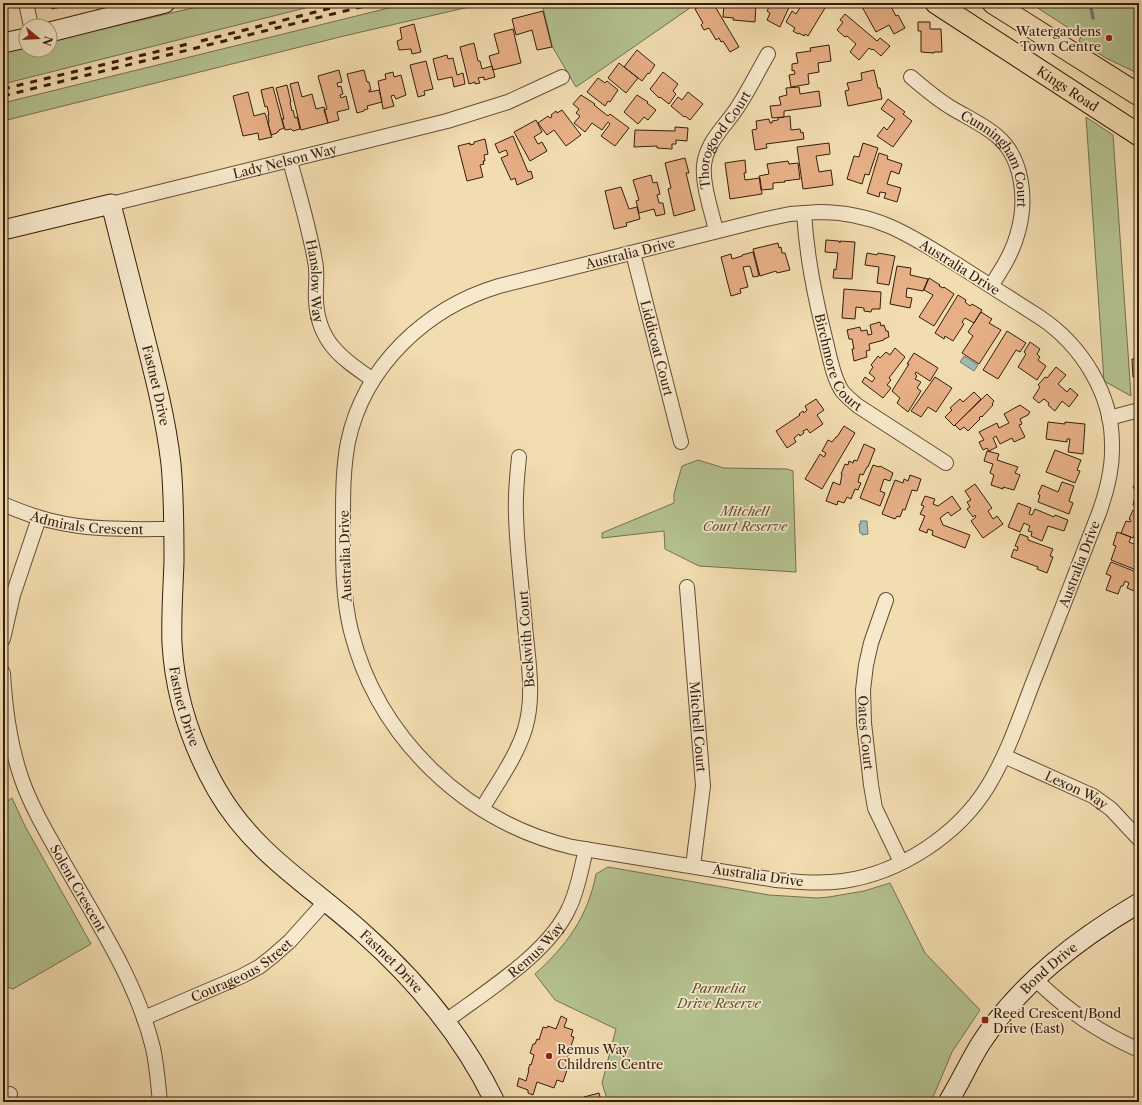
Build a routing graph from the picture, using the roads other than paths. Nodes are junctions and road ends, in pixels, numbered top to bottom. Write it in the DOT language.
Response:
graph roads {
  1 [pos="26,3"];
  2 [pos="165,3"];
  3 [pos="936,3"];
  4 [pos="993,3"];
  5 [pos="29,18"];
  6 [pos="58,30"];
  7 [pos="18,40"];
  8 [pos="3,43"];
  9 [pos="768,54"];
  10 [pos="1101,71"];
  11 [pos="562,77"];
  12 [pos="911,77"];
  13 [pos="1139,86"];
  14 [pos="1139,95"];
  15 [pos="1139,135"];
  16 [pos="290,161"];
  17 [pos="111,204"];
  18 [pos="804,213"];
  19 [pos="3,230"];
  20 [pos="716,231"];
  21 [pos="633,253"];
  22 [pos="991,286"];
  23 [pos="373,380"];
  24 [pos="1139,410"];
  25 [pos="1109,418"];
  26 [pos="681,442"];
  27 [pos="520,457"];
  28 [pos="946,464"];
  29 [pos="3,504"];
  30 [pos="39,518"];
  31 [pos="174,530"];
  32 [pos="688,587"];
  33 [pos="886,600"];
  34 [pos="3,639"];
  35 [pos="3,673"];
  36 [pos="1004,756"];
  37 [pos="482,809"];
  38 [pos="1139,839"];
  39 [pos="586,849"];
  40 [pos="901,862"];
  41 [pos="693,866"];
  42 [pos="325,902"];
  43 [pos="1139,903"];
  44 [pos="1035,979"];
  45 [pos="144,1018"];
  46 [pos="446,1021"];
  47 [pos="1139,1050"];
  48 [pos="951,1099"];
  49 [pos="160,1102"];
  50 [pos="494,1102"];
  1 -- 5 [label="street"];
  2 -- 6 [label="street"];
  3 -- 15 [label="main road, Kings Road"];
  4 -- 10 [label="main road"];
  7 -- 8 [label="street"];
  9 -- 20 [label="street, Thorogood Court"];
  10 -- 13 [label="main road"];
  10 -- 14 [label="main road"];
  11 -- 16 [label="street, Lady Nelson Way"];
  12 -- 22 [label="street, Cunningham Court"];
  16 -- 17 [label="street, Lady Nelson Way"];
  16 -- 23 [label="street, Hanslow Way"];
  17 -- 19 [label="street, Lady Nelson Way"];
  17 -- 31 [label="street, Fastnet Drive"];
  18 -- 20 [label="street, Australia Drive"];
  18 -- 22 [label="street, Australia Drive"];
  18 -- 28 [label="street, Birchmore Court"];
  20 -- 21 [label="street, Australia Drive"];
  21 -- 23 [label="street, Australia Drive"];
  21 -- 26 [label="street, Liddicoat Court"];
  22 -- 25 [label="street, Australia Drive"];
  23 -- 37 [label="street, Australia Drive"];
  24 -- 25 [label="street"];
  25 -- 36 [label="street, Australia Drive"];
  27 -- 37 [label="street, Beckwith Court"];
  29 -- 30 [label="street, Admirals Crescent"];
  30 -- 31 [label="street, Admirals Crescent"];
  30 -- 34 [label="street"];
  31 -- 42 [label="street, Fastnet Drive"];
  32 -- 41 [label="street, Mitchell Court"];
  33 -- 40 [label="street, Oates Court"];
  35 -- 45 [label="street, Solent Crescent"];
  36 -- 38 [label="street, Lexon Way"];
  36 -- 40 [label="street, Australia Drive"];
  37 -- 39 [label="street, Australia Drive"];
  39 -- 41 [label="street, Australia Drive"];
  39 -- 46 [label="street, Remus Way"];
  40 -- 41 [label="street, Australia Drive"];
  42 -- 45 [label="street, Courageous Street"];
  42 -- 46 [label="street, Fastnet Drive"];
  43 -- 44 [label="street, Bond Drive"];
  44 -- 47 [label="street"];
  44 -- 48 [label="street, Bond Drive"];
  45 -- 49 [label="street, Solent Crescent"];
  46 -- 50 [label="street, Fastnet Drive"];
}
